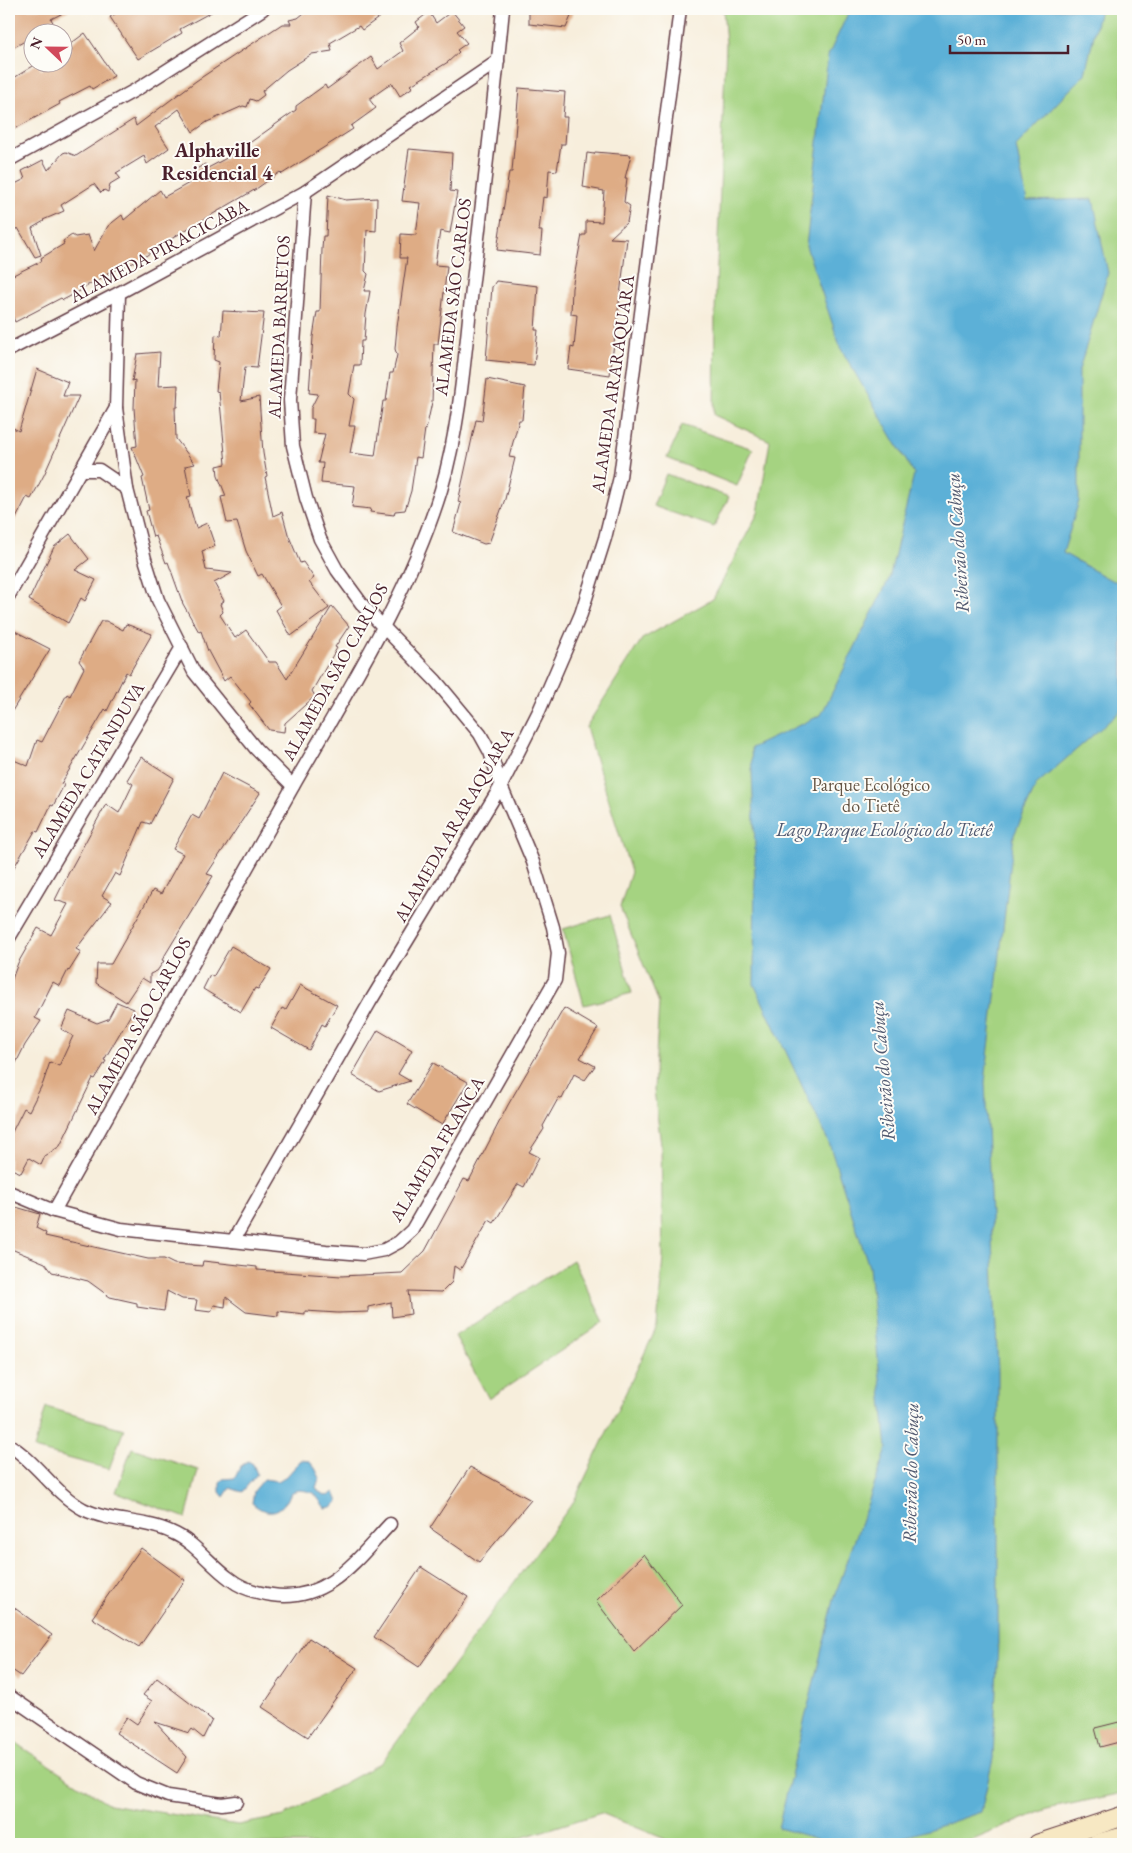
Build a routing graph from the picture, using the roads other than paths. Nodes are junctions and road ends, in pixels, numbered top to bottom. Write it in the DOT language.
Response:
graph roads {
  1 [pos="263,9"];
  2 [pos="503,9"];
  3 [pos="680,9"];
  4 [pos="498,61"];
  5 [pos="9,160"];
  6 [pos="305,192"];
  7 [pos="119,293"];
  8 [pos="9,350"];
  9 [pos="116,408"];
  10 [pos="80,470"];
  11 [pos="127,490"];
  12 [pos="9,595"];
  13 [pos="385,626"];
  14 [pos="182,647"];
  15 [pos="293,786"];
  16 [pos="501,786"];
  17 [pos="9,938"];
  18 [pos="9,1192"];
  19 [pos="54,1211"];
  20 [pos="233,1241"];
  21 [pos="9,1445"];
  22 [pos="390,1524"];
  23 [pos="9,1696"];
  24 [pos="236,1802"];
  25 [pos="1123,1816"];
  26 [pos="1123,1837"];
  27 [pos="1038,1844"];
  28 [pos="1097,1844"];
  1 -- 5 [label="street"];
  2 -- 4 [label="street, ALAMEDA SÃO CARLOS"];
  3 -- 16 [label="street, ALAMEDA ARARAQUARA"];
  4 -- 6 [label="street, ALAMEDA PIRACICABA"];
  4 -- 13 [label="street, ALAMEDA SÃO CARLOS"];
  6 -- 7 [label="street, ALAMEDA PIRACICABA"];
  6 -- 13 [label="street, ALAMEDA BARRETOS"];
  7 -- 8 [label="street, ALAMEDA PIRACICABA"];
  7 -- 9 [label="street"];
  9 -- 10 [label="street"];
  9 -- 11 [label="street"];
  10 -- 11 [label="street"];
  10 -- 12 [label="street"];
  11 -- 14 [label="street"];
  13 -- 15 [label="street, ALAMEDA SÃO CARLOS"];
  13 -- 16 [label="street, ALAMEDA BARRETOS"];
  14 -- 15 [label="street"];
  14 -- 17 [label="street, ALAMEDA CATANDUVA"];
  15 -- 19 [label="street, ALAMEDA SÃO CARLOS"];
  16 -- 20 [label="street, ALAMEDA ARARAQUARA"];
  16 -- 20 [label="street, ALAMEDA FRANCA"];
  18 -- 19 [label="street, ALAMEDA FRANCA"];
  19 -- 20 [label="street, ALAMEDA FRANCA"];
  21 -- 22 [label="street"];
  23 -- 24 [label="street"];
  25 -- 27 [label="main road"];
  26 -- 28 [label="main road"];
}
